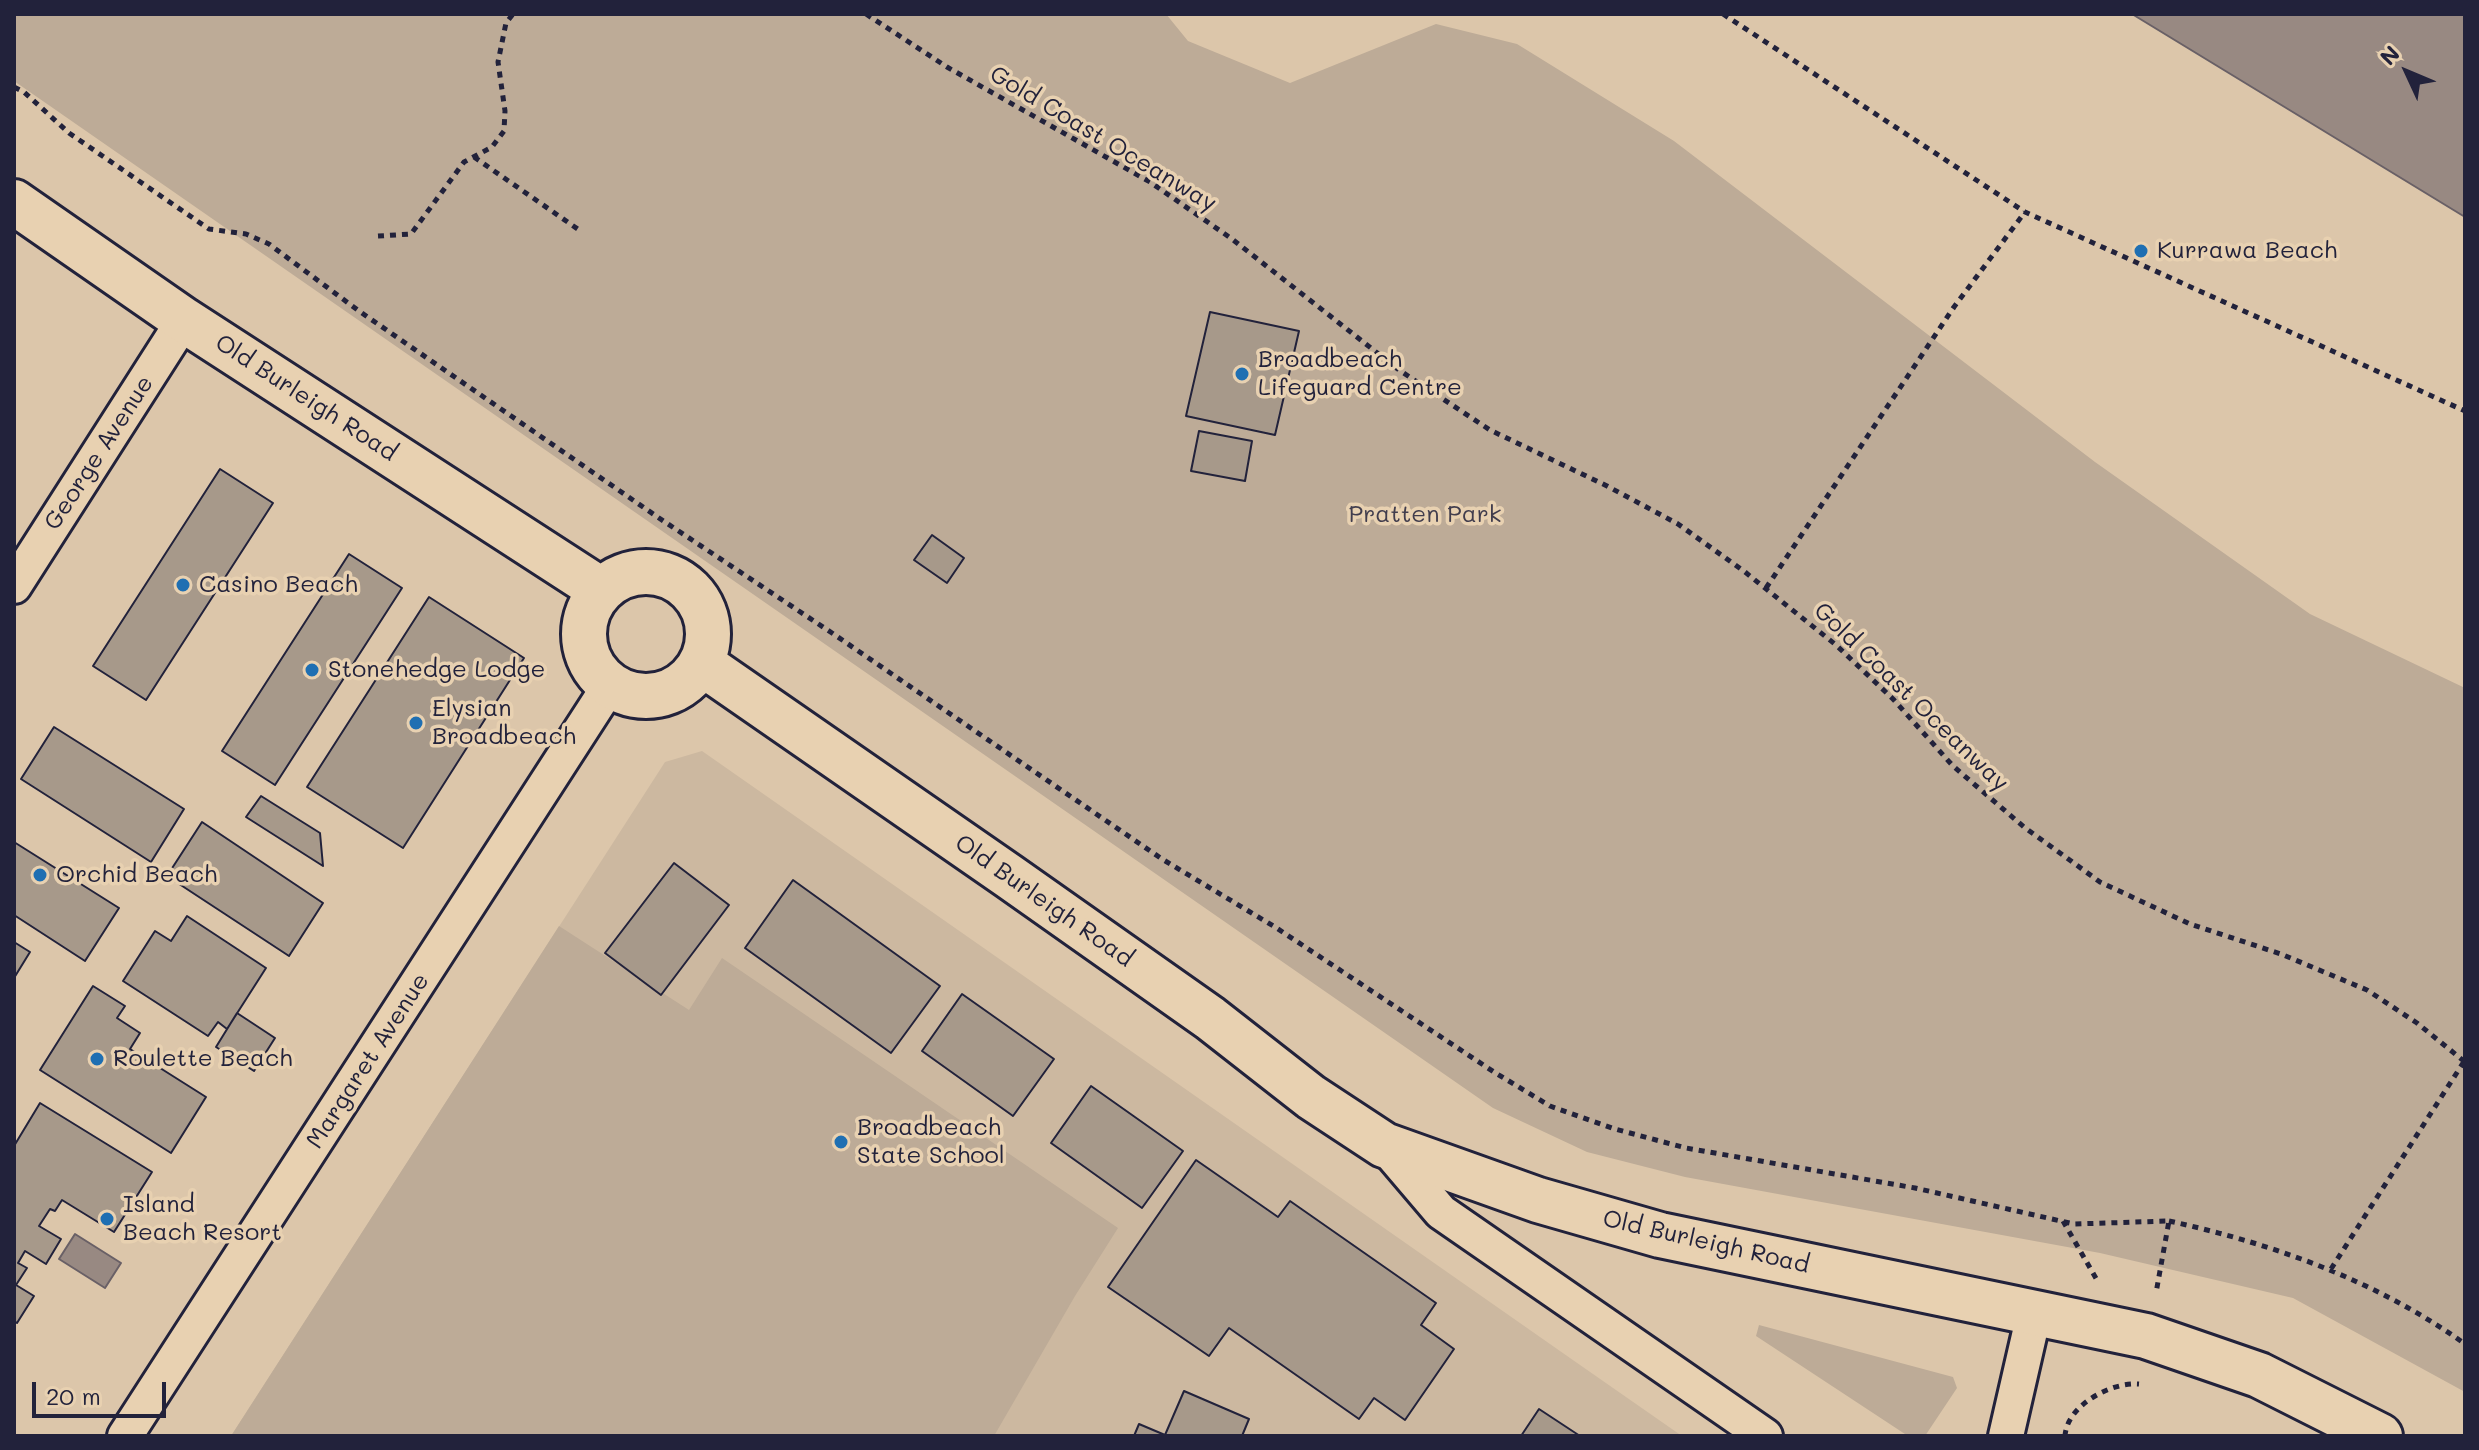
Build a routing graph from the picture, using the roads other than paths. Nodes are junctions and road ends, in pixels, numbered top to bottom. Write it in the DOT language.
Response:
graph roads {
  1 [pos="14,202"];
  2 [pos="184,320"];
  3 [pos="14,586"];
  4 [pos="601,590"];
  5 [pos="701,663"];
  6 [pos="610,685"];
  7 [pos="1384,1145"];
  8 [pos="2034,1314"];
  9 [pos="125,1436"];
  10 [pos="1765,1436"];
  11 [pos="2006,1436"];
  12 [pos="2380,1436"];
  1 -- 2 [label="street, Old Burleigh Road"];
  2 -- 3 [label="street, George Avenue"];
  2 -- 4 [label="street, Old Burleigh Road"];
  4 -- 5 [label="street"];
  4 -- 6 [label="street"];
  5 -- 6 [label="street"];
  5 -- 7 [label="street, Old Burleigh Road"];
  6 -- 9 [label="street, Margaret Avenue"];
  7 -- 8 [label="street, Old Burleigh Road"];
  7 -- 10 [label="street, Old Burleigh Road"];
  8 -- 11 [label="street"];
  8 -- 12 [label="street, Old Burleigh Road"];
}
